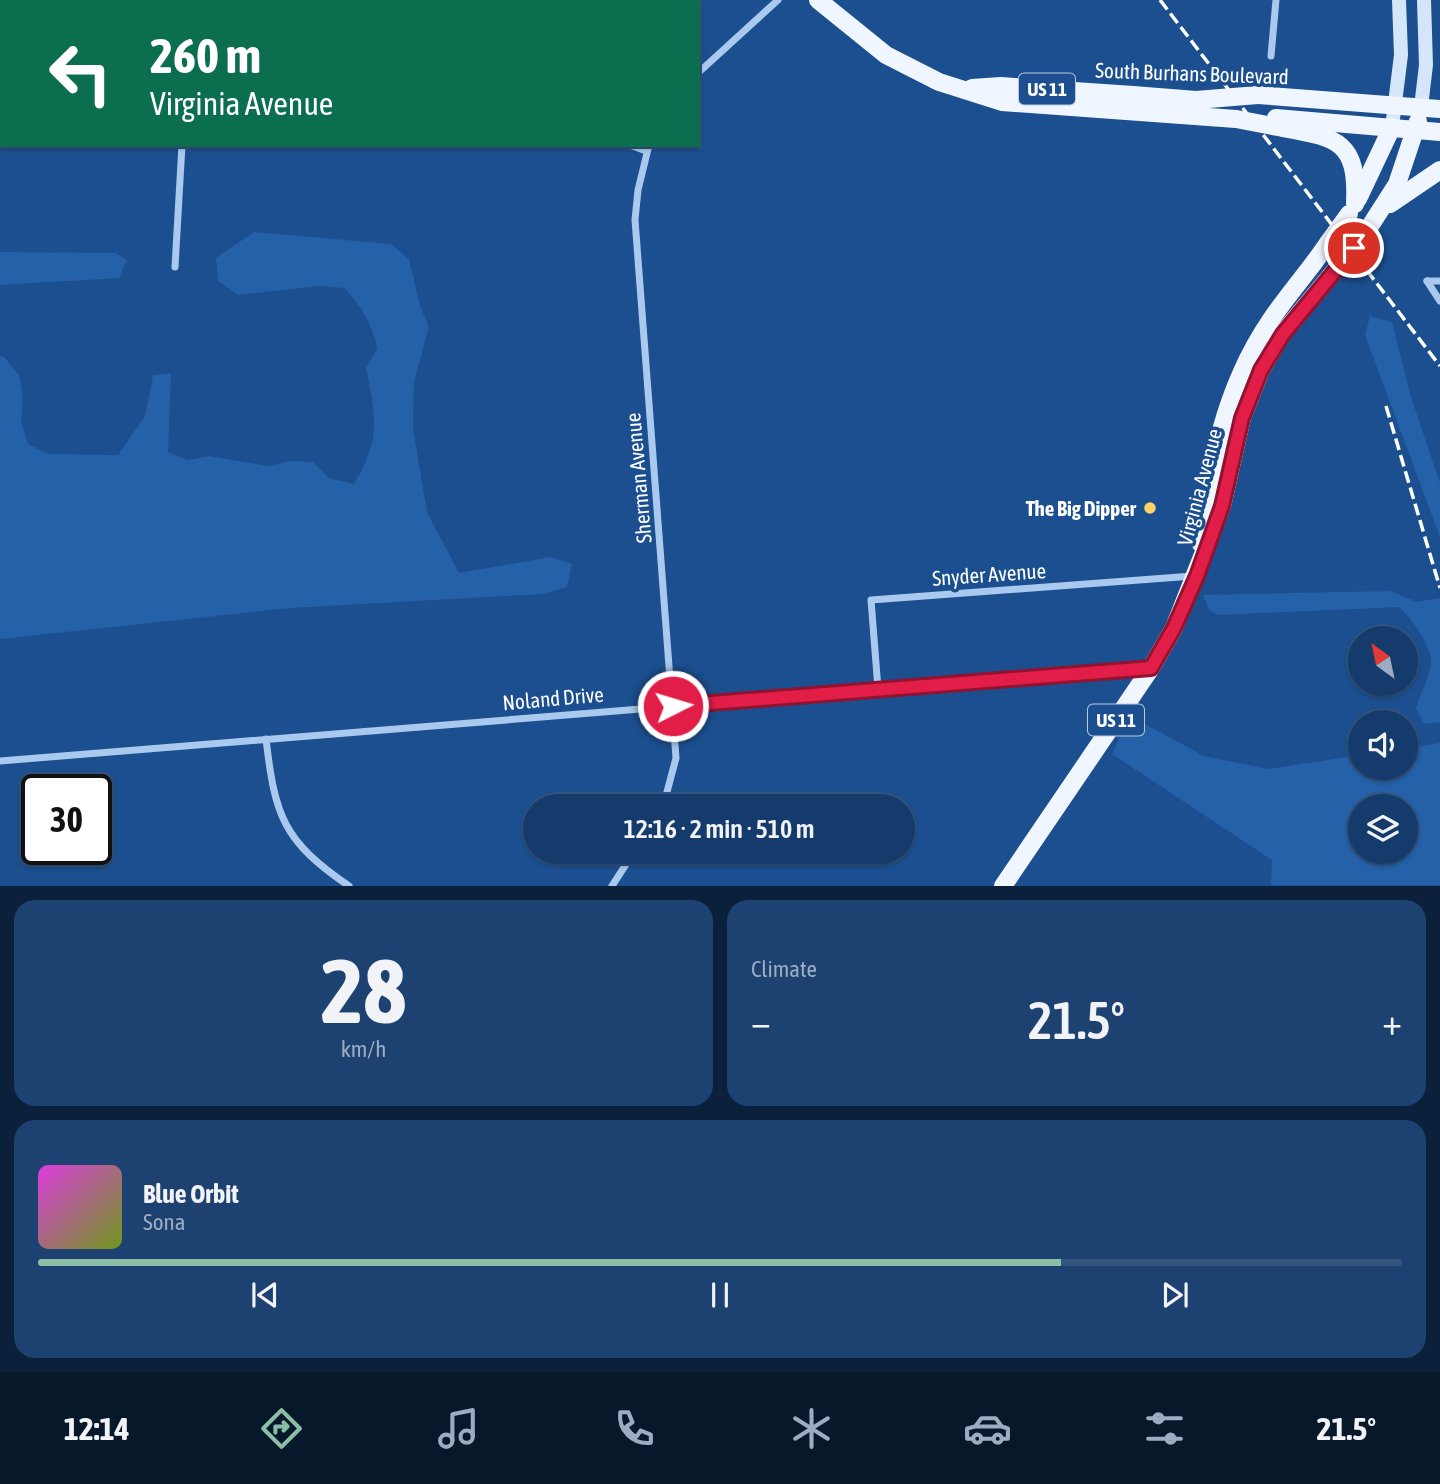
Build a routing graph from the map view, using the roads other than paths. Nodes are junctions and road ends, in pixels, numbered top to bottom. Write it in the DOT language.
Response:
graph roads {
  1 [pos="778,0"];
  2 [pos="818,0"];
  3 [pos="1276,0"];
  4 [pos="1399,0"];
  5 [pos="1424,0"];
  6 [pos="1271,57"];
  7 [pos="700,72"];
  8 [pos="1133,104"];
  9 [pos="1397,107"];
  10 [pos="1421,107"];
  11 [pos="1440,109"];
  12 [pos="1280,123"];
  13 [pos="1392,127"];
  14 [pos="1416,130"];
  15 [pos="1440,132"];
  16 [pos="182,147"];
  17 [pos="647,148"];
  18 [pos="1440,170"];
  19 [pos="1352,209"];
  20 [pos="1382,211"];
  21 [pos="175,267"];
  22 [pos="1440,281"];
  23 [pos="1440,301"];
  24 [pos="1197,576"];
  25 [pos="1151,668"];
  26 [pos="878,689"];
  27 [pos="673,706"];
  28 [pos="266,739"];
  29 [pos="0,761"];
  30 [pos="668,794"];
  31 [pos="626,864"];
  32 [pos="337,878"];
  33 [pos="332,886"];
  34 [pos="349,886"];
  35 [pos="612,886"];
  36 [pos="1003,886"];
  1 -- 7 [label="street"];
  2 -- 8 [label="main road, South Burhans Boulevard / US 11"];
  3 -- 6 [label="street"];
  4 -- 9 [label="main road, Virginia Avenue"];
  5 -- 10 [label="main road, Virginia Avenue"];
  8 -- 9 [label="main road, South Burhans Boulevard / US 11, bridge"];
  8 -- 12 [label="main road, South Burhans Boulevard / US 11, bridge"];
  9 -- 10 [label="main road, South Burhans Boulevard / US 11"];
  9 -- 13 [label="main road, Virginia Avenue"];
  10 -- 11 [label="main road, South Burhans Boulevard"];
  10 -- 14 [label="main road, Virginia Avenue / US 11"];
  12 -- 13 [label="main road, South Burhans Boulevard"];
  12 -- 19 [label="main road"];
  13 -- 14 [label="main road, South Burhans Boulevard"];
  13 -- 19 [label="main road, Virginia Avenue"];
  14 -- 15 [label="main road, South Burhans Boulevard"];
  14 -- 20 [label="main road, Virginia Avenue / US 11"];
  16 -- 21 [label="street"];
  17 -- 27 [label="street, Sherman Avenue"];
  18 -- 20 [label="main road"];
  19 -- 24 [label="main road, Virginia Avenue / US 11, bridge"];
  20 -- 24 [label="main road, Virginia Avenue / US 11, bridge"];
  22 -- 23 [label="street"];
  24 -- 25 [label="main road, Virginia Avenue / US 11"];
  24 -- 26 [label="street, Snyder Avenue"];
  25 -- 26 [label="street, Noland Drive"];
  25 -- 36 [label="main road, Virginia Avenue / US 11"];
  26 -- 27 [label="street, Noland Drive"];
  27 -- 28 [label="street, Noland Drive"];
  27 -- 30 [label="street, Sherman Avenue"];
  28 -- 29 [label="street, Noland Drive"];
  28 -- 32 [label="street"];
  31 -- 35 [label="street"];
  32 -- 33 [label="street"];
  32 -- 34 [label="street"];
}
